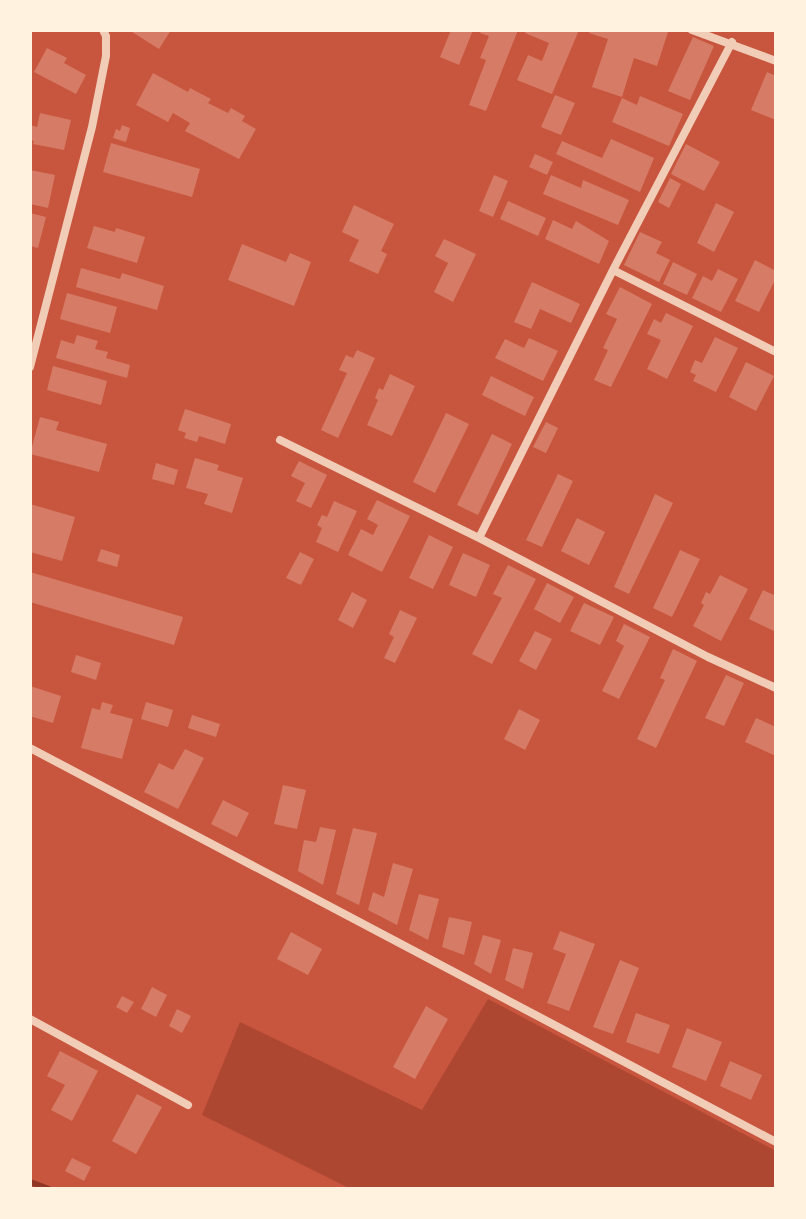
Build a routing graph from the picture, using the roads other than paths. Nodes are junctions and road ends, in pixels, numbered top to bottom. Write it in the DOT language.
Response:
graph roads {
  1 [pos="103,30"];
  2 [pos="692,30"];
  3 [pos="732,42"];
  4 [pos="776,61"];
  5 [pos="613,270"];
  6 [pos="776,352"];
  7 [pos="30,367"];
  8 [pos="280,440"];
  9 [pos="479,538"];
  10 [pos="776,688"];
  11 [pos="30,748"];
  12 [pos="30,1019"];
  13 [pos="188,1105"];
  14 [pos="776,1142"];
  1 -- 7 [label="street"];
  2 -- 3 [label="street"];
  3 -- 4 [label="street"];
  3 -- 5 [label="street"];
  5 -- 6 [label="street"];
  5 -- 9 [label="street"];
  8 -- 9 [label="street"];
  9 -- 10 [label="street"];
  11 -- 14 [label="street"];
  12 -- 13 [label="street"];
}
